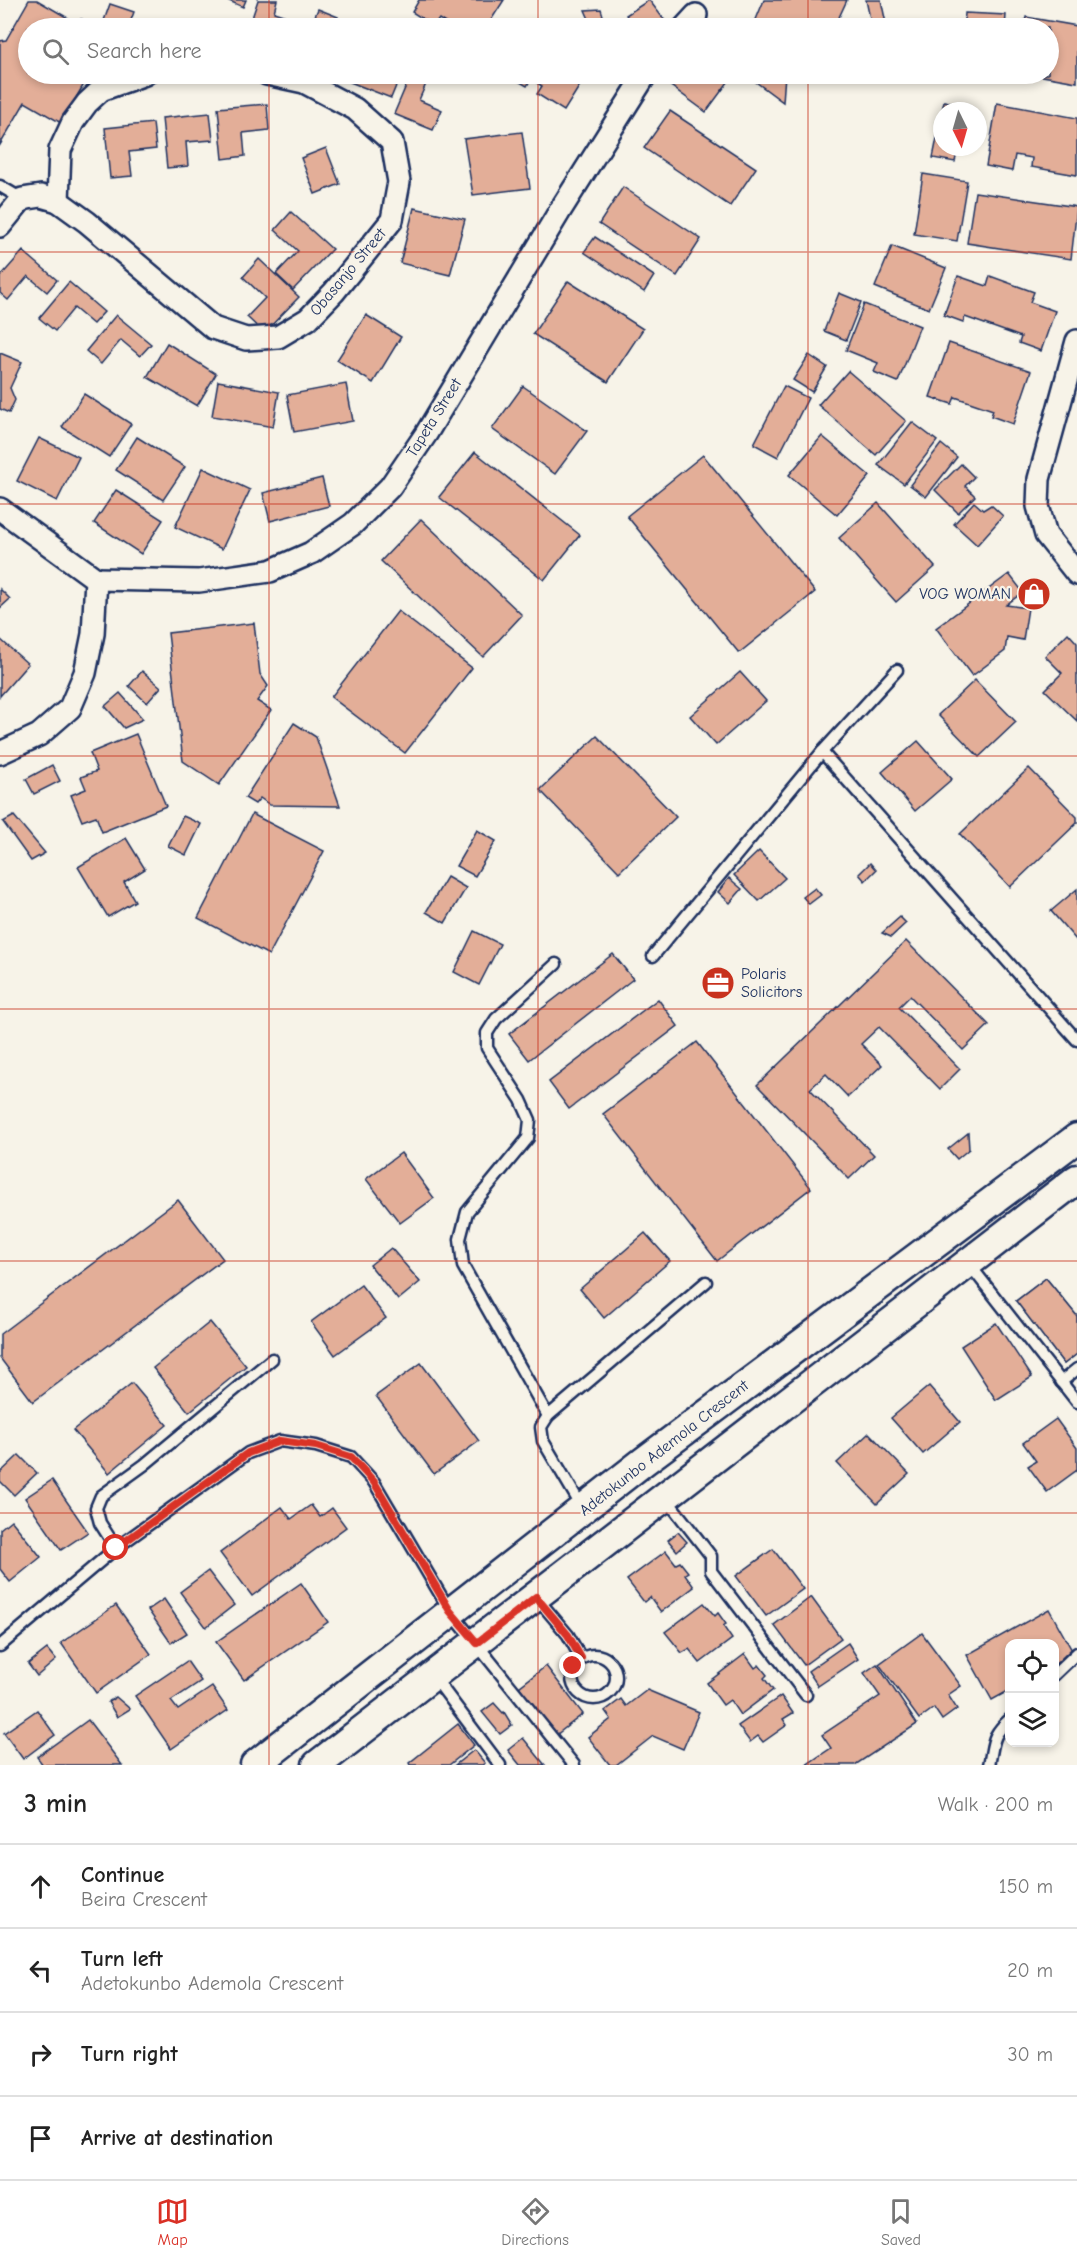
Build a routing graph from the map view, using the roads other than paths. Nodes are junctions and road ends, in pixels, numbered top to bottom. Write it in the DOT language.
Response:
graph roads {
  1 [pos="117,84"];
  2 [pos="308,84"];
  3 [pos="640,84"];
  4 [pos="0,186"];
  5 [pos="22,199"];
  6 [pos="58,201"];
  7 [pos="0,226"];
  8 [pos="1077,341"];
  9 [pos="0,509"];
  10 [pos="1077,574"];
  11 [pos="96,579"];
  12 [pos="897,670"];
  13 [pos="822,752"];
  14 [pos="0,753"];
  15 [pos="653,956"];
  16 [pos="556,964"];
  17 [pos="1077,1040"];
  18 [pos="1077,1138"];
  19 [pos="1077,1179"];
  20 [pos="969,1264"];
  21 [pos="706,1282"];
  22 [pos="272,1359"];
  23 [pos="1077,1369"];
  24 [pos="1061,1382"];
  25 [pos="1077,1402"];
  26 [pos="548,1416"];
  27 [pos="665,1497"];
  28 [pos="584,1510"];
  29 [pos="116,1548"];
  30 [pos="536,1597"];
  31 [pos="450,1611"];
  32 [pos="477,1643"];
  33 [pos="0,1646"];
  34 [pos="1077,1653"];
  35 [pos="581,1658"];
  36 [pos="1059,1670"];
  37 [pos="434,1676"];
  38 [pos="806,1695"];
  39 [pos="1005,1723"];
  40 [pos="255,1765"];
  41 [pos="317,1765"];
  42 [pos="500,1765"];
  43 [pos="574,1765"];
  44 [pos="989,1765"];
  1 -- 6 [label="street"];
  2 -- 6 [label="street, Obasanjo Street"];
  3 -- 11 [label="street, Tapeta Street"];
  4 -- 5 [label="lane"];
  5 -- 6 [label="street, Obasanjo Street"];
  5 -- 7 [label="street"];
  8 -- 10 [label="street"];
  9 -- 11 [label="street"];
  11 -- 14 [label="street"];
  12 -- 13 [label="lane"];
  13 -- 15 [label="lane"];
  13 -- 17 [label="lane"];
  16 -- 26 [label="lane"];
  18 -- 28 [label="main road, Adetokunbo Ademola Crescent"];
  19 -- 20 [label="main road"];
  20 -- 24 [label="lane"];
  20 -- 27 [label="main road"];
  21 -- 26 [label="lane"];
  22 -- 29 [label="lane"];
  23 -- 24 [label="lane"];
  24 -- 25 [label="lane"];
  26 -- 28 [label="lane"];
  27 -- 30 [label="main road"];
  27 -- 38 [label="lane"];
  28 -- 31 [label="main road, Adetokunbo Ademola Crescent"];
  29 -- 31 [label="lane"];
  29 -- 33 [label="lane"];
  30 -- 32 [label="main road"];
  30 -- 35 [label="lane"];
  31 -- 32 [label="lane"];
  31 -- 40 [label="main road, Adetokunbo Ademola Crescent"];
  32 -- 37 [label="main road"];
  32 -- 43 [label="lane"];
  34 -- 36 [label="lane"];
  35 -- 35 [label="lane"];
  37 -- 41 [label="main road"];
  37 -- 42 [label="lane"];
  39 -- 44 [label="lane"];
}
